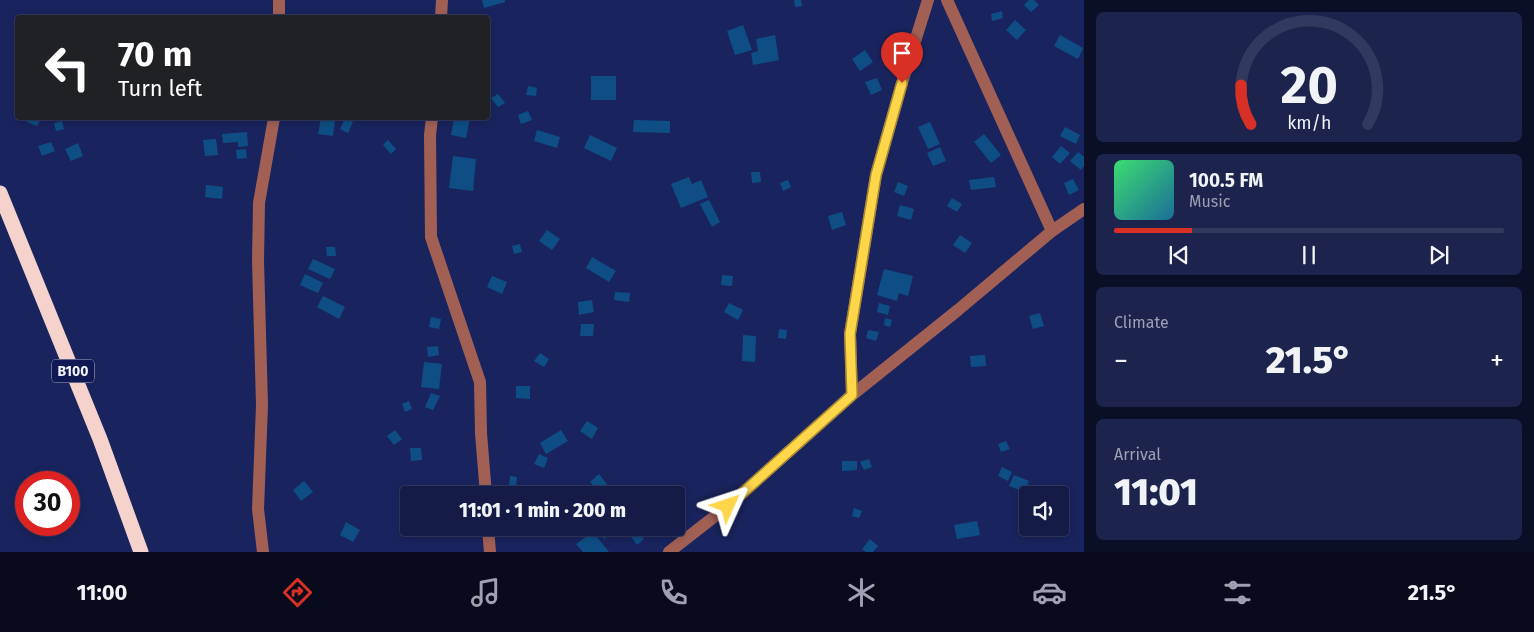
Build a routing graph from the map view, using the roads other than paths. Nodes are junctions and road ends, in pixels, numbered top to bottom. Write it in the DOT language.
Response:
graph roads {
  1 [pos="280,0"];
  2 [pos="442,0"];
  3 [pos="928,0"];
  4 [pos="948,0"];
  5 [pos="279,15"];
  6 [pos="441,15"];
  7 [pos="274,120"];
  8 [pos="432,120"];
  9 [pos="0,193"];
  10 [pos="1084,209"];
  11 [pos="1052,231"];
  12 [pos="852,395"];
  13 [pos="485,486"];
  14 [pos="489,536"];
  15 [pos="141,552"];
  16 [pos="263,552"];
  17 [pos="490,552"];
  18 [pos="670,552"];
  1 -- 5 [label="street"];
  2 -- 6 [label="street"];
  3 -- 12 [label="street"];
  4 -- 11 [label="street"];
  7 -- 16 [label="street"];
  8 -- 13 [label="street"];
  9 -- 15 [label="highway, B100"];
  10 -- 11 [label="street"];
  11 -- 12 [label="street"];
  12 -- 18 [label="street"];
  14 -- 17 [label="street"];
}
